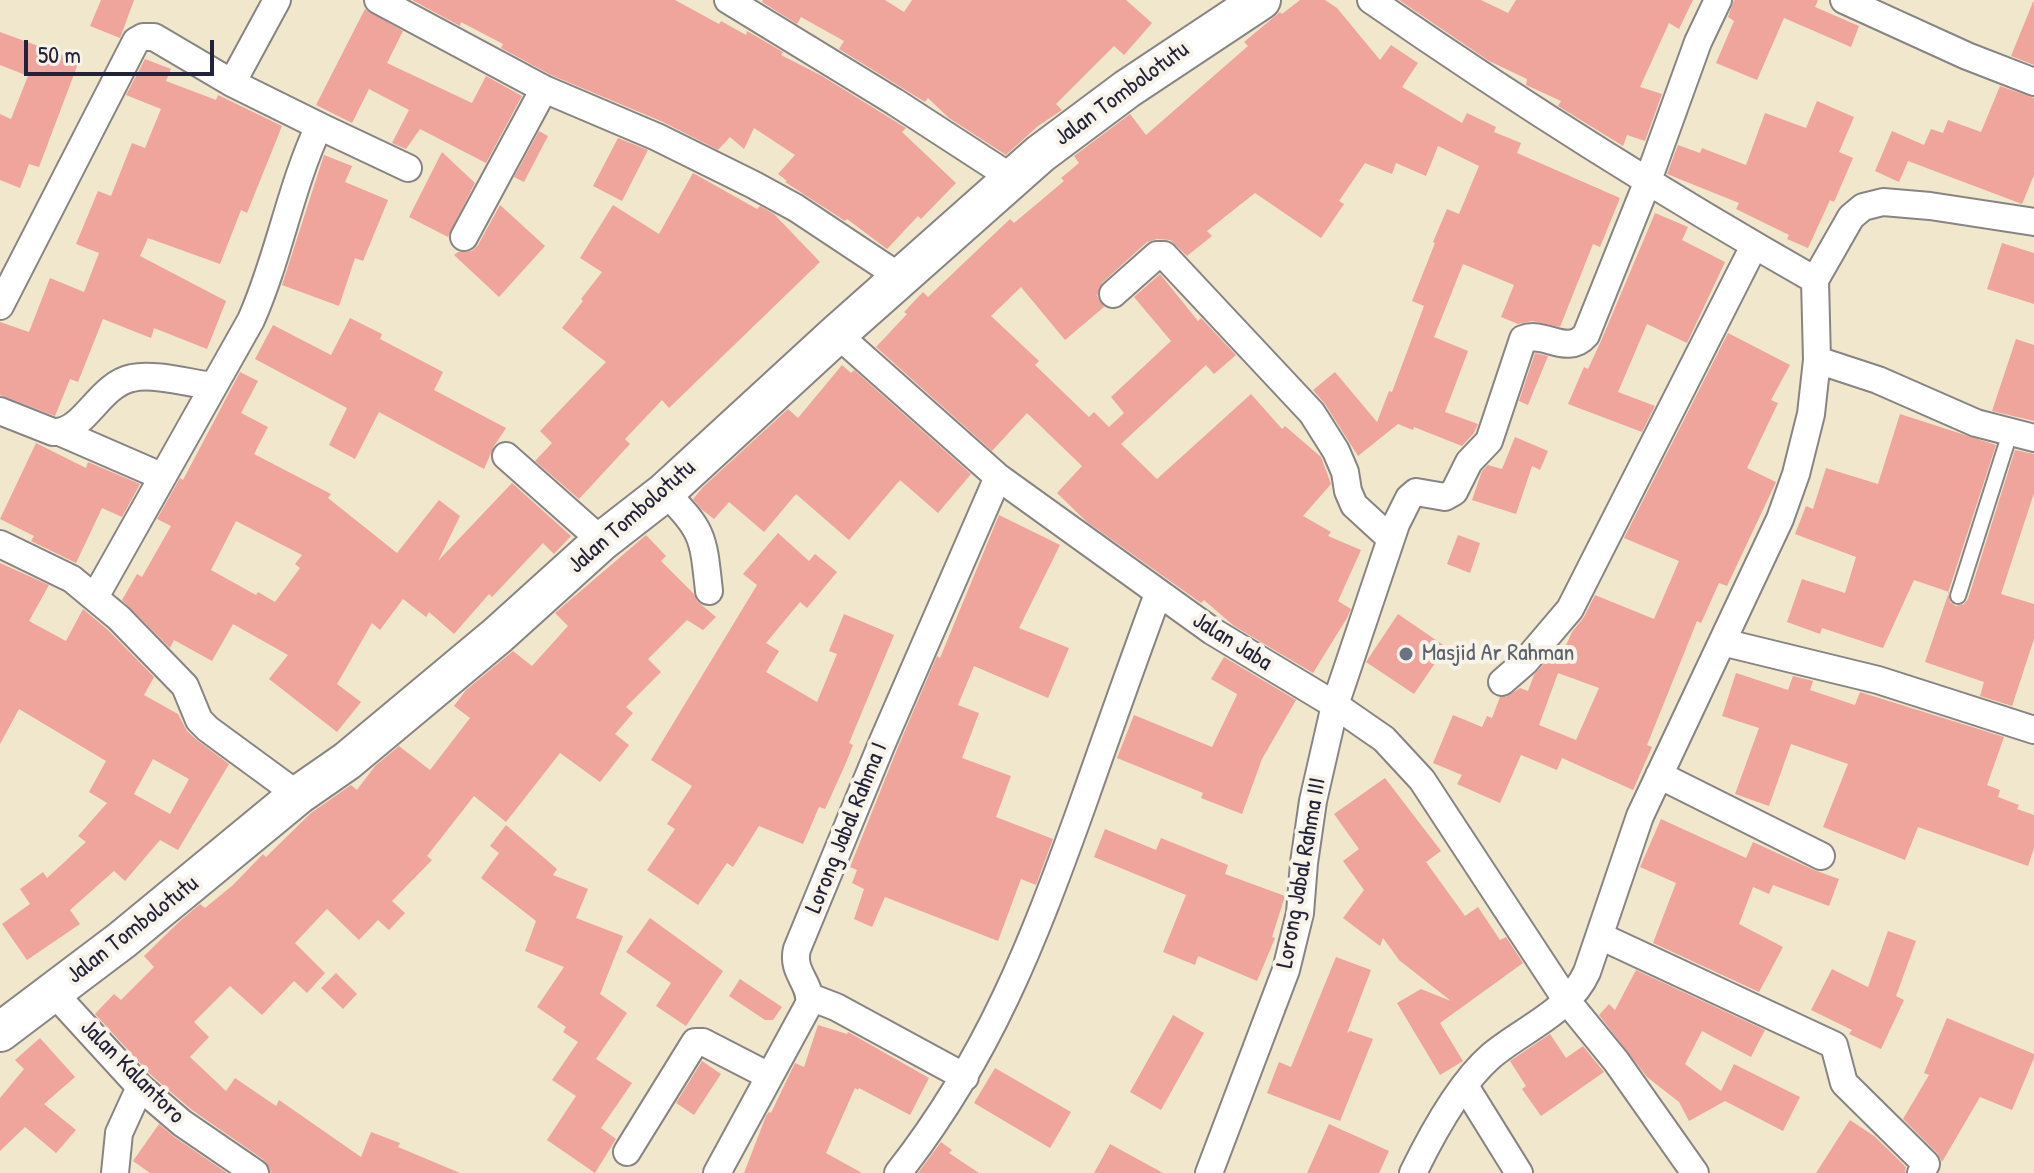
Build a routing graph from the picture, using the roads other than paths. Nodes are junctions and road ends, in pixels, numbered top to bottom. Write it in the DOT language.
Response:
graph roads {
  1 [pos="277,0"];
  2 [pos="378,0"];
  3 [pos="728,0"];
  4 [pos="1261,0"];
  5 [pos="1371,0"];
  6 [pos="1718,0"];
  7 [pos="1844,0"];
  8 [pos="2034,82"];
  9 [pos="232,83"];
  10 [pos="544,89"];
  11 [pos="319,126"];
  12 [pos="408,168"];
  13 [pos="1012,178"];
  14 [pos="1647,183"];
  15 [pos="2034,222"];
  16 [pos="464,237"];
  17 [pos="1754,246"];
  18 [pos="900,277"];
  19 [pos="1815,280"];
  20 [pos="1113,294"];
  21 [pos="0,306"];
  22 [pos="837,334"];
  23 [pos="1817,360"];
  24 [pos="212,386"];
  25 [pos="0,411"];
  26 [pos="62,433"];
  27 [pos="2022,436"];
  28 [pos="506,456"];
  29 [pos="161,476"];
  30 [pos="998,477"];
  31 [pos="665,492"];
  32 [pos="1391,539"];
  33 [pos="602,541"];
  34 [pos="0,544"];
  35 [pos="709,591"];
  36 [pos="1158,594"];
  37 [pos="1958,596"];
  38 [pos="95,597"];
  39 [pos="1722,642"];
  40 [pos="1502,682"];
  41 [pos="1335,705"];
  42 [pos="2034,730"];
  43 [pos="1659,775"];
  44 [pos="298,795"];
  45 [pos="1821,856"];
  46 [pos="1600,936"];
  47 [pos="53,992"];
  48 [pos="810,997"];
  49 [pos="1567,1001"];
  50 [pos="0,1032"];
  51 [pos="769,1076"];
  52 [pos="965,1077"];
  53 [pos="1465,1086"];
  54 [pos="140,1087"];
  55 [pos="627,1152"];
  56 [pos="115,1173"];
  57 [pos="255,1173"];
  58 [pos="717,1173"];
  59 [pos="898,1173"];
  60 [pos="1209,1173"];
  61 [pos="1413,1173"];
  62 [pos="1519,1173"];
  63 [pos="1695,1173"];
  64 [pos="1921,1173"];
  1 -- 9 [label="street"];
  2 -- 10 [label="street"];
  3 -- 13 [label="street"];
  4 -- 13 [label="street, Jalan Tombolotutu"];
  5 -- 14 [label="street"];
  6 -- 14 [label="street"];
  7 -- 8 [label="street"];
  9 -- 11 [label="street"];
  9 -- 21 [label="street"];
  10 -- 16 [label="street"];
  10 -- 18 [label="street"];
  11 -- 12 [label="street"];
  11 -- 24 [label="street"];
  13 -- 18 [label="street, Jalan Tombolotutu"];
  14 -- 17 [label="street"];
  14 -- 32 [label="street, Lorong Jabal Rahma III"];
  15 -- 19 [label="street"];
  17 -- 19 [label="street"];
  17 -- 40 [label="street"];
  18 -- 22 [label="street, Jalan Tombolotutu"];
  19 -- 23 [label="street"];
  20 -- 32 [label="street"];
  22 -- 30 [label="street, Jalan Jaba"];
  22 -- 31 [label="street, Jalan Tombolotutu"];
  23 -- 27 [label="street"];
  23 -- 39 [label="street"];
  24 -- 26 [label="street"];
  24 -- 29 [label="street"];
  25 -- 26 [label="street"];
  26 -- 29 [label="street"];
  27 -- 37 [label="lane"];
  28 -- 33 [label="street"];
  29 -- 38 [label="street"];
  30 -- 36 [label="street, Jalan Jaba"];
  30 -- 48 [label="street, Lorong Jabal Rahma I"];
  31 -- 33 [label="street, Jalan Tombolotutu"];
  31 -- 35 [label="street"];
  32 -- 41 [label="street, Lorong Jabal Rahma III"];
  33 -- 44 [label="street, Jalan Tombolotutu"];
  34 -- 38 [label="street"];
  36 -- 41 [label="street, Jalan Jaba"];
  36 -- 52 [label="street"];
  38 -- 44 [label="street"];
  39 -- 42 [label="street"];
  39 -- 43 [label="street"];
  41 -- 49 [label="street, Jalan Jaba"];
  41 -- 60 [label="street, Lorong Jabal Rahma III"];
  43 -- 45 [label="street"];
  43 -- 46 [label="street"];
  44 -- 47 [label="street, Jalan Tombolotutu"];
  46 -- 49 [label="street"];
  46 -- 64 [label="street"];
  47 -- 50 [label="street, Jalan Tombolotutu"];
  47 -- 54 [label="street, Jalan Kalantoro"];
  48 -- 51 [label="street"];
  48 -- 52 [label="street"];
  49 -- 53 [label="street"];
  49 -- 63 [label="street, Jalan Jaba"];
  51 -- 55 [label="street"];
  51 -- 58 [label="street"];
  52 -- 59 [label="street"];
  53 -- 61 [label="street"];
  53 -- 62 [label="street"];
  54 -- 56 [label="street"];
  54 -- 57 [label="street, Jalan Kalantoro"];
}
